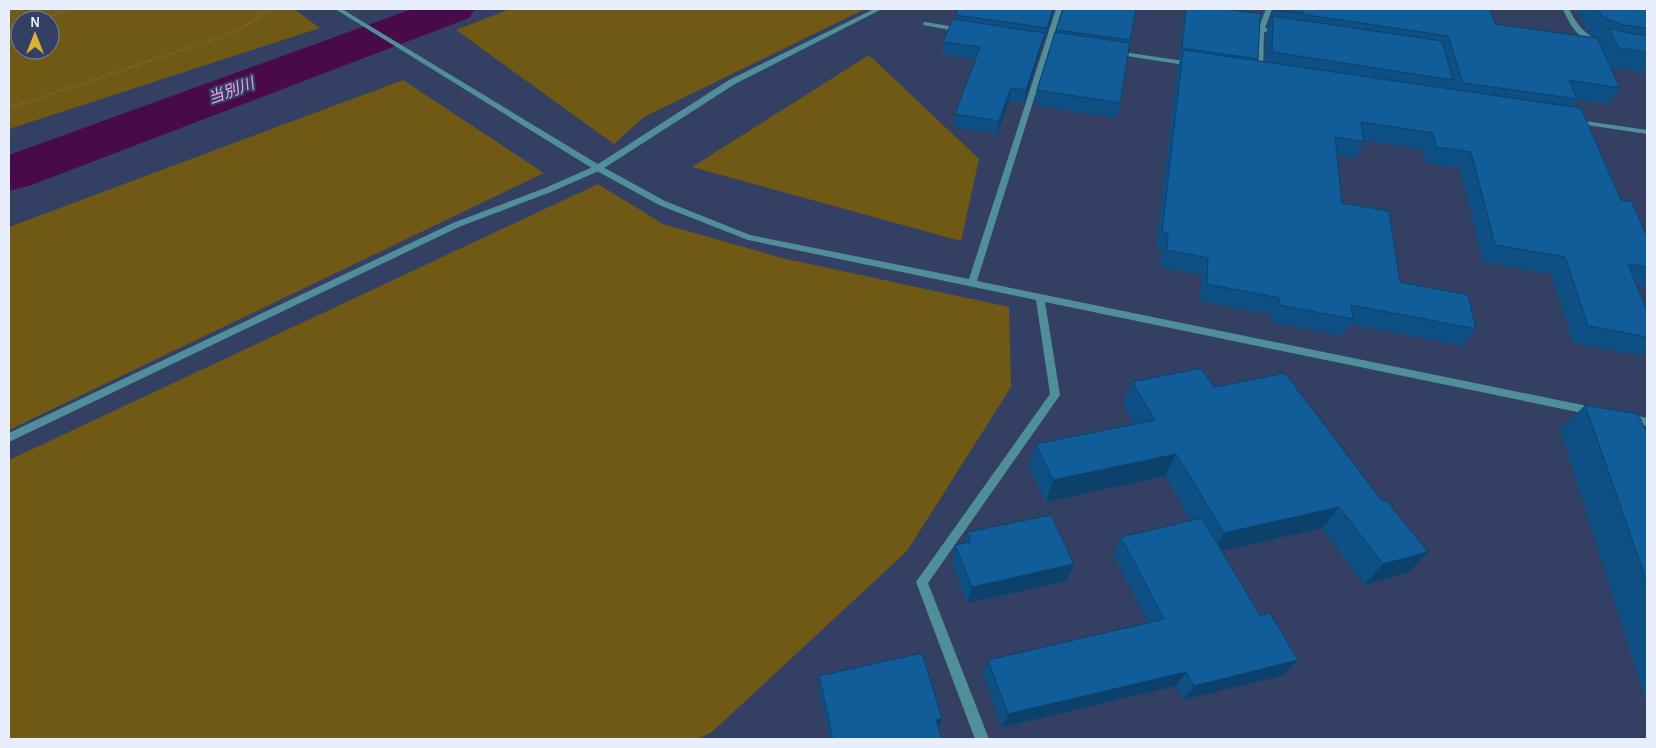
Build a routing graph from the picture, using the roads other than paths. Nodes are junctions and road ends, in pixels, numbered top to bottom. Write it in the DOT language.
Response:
graph roads {
  1 [pos="338,9"];
  2 [pos="880,9"];
  3 [pos="1059,9"];
  4 [pos="1269,9"];
  5 [pos="1566,9"];
  6 [pos="925,24"];
  7 [pos="1261,29"];
  8 [pos="972,31"];
  9 [pos="1290,34"];
  10 [pos="1039,41"];
  11 [pos="1048,43"];
  12 [pos="1058,44"];
  13 [pos="1602,44"];
  14 [pos="1106,51"];
  15 [pos="1201,65"];
  16 [pos="1249,72"];
  17 [pos="1259,74"];
  18 [pos="1268,75"];
  19 [pos="1562,119"];
  20 [pos="1647,132"];
  21 [pos="598,168"];
  22 [pos="972,284"];
  23 [pos="1040,297"];
  24 [pos="1598,412"];
  25 [pos="1618,416"];
  26 [pos="1647,422"];
  27 [pos="9,438"];
  28 [pos="982,739"];
  1 -- 21 [label="street"];
  2 -- 21 [label="street"];
  3 -- 11 [label="street"];
  4 -- 7 [label="street"];
  5 -- 13 [label="street"];
  6 -- 8 [label="street"];
  7 -- 9 [label="street"];
  7 -- 17 [label="street"];
  10 -- 11 [label="street"];
  11 -- 12 [label="street"];
  11 -- 22 [label="street"];
  14 -- 15 [label="street"];
  16 -- 17 [label="street"];
  17 -- 18 [label="street"];
  19 -- 20 [label="street"];
  21 -- 22 [label="street"];
  21 -- 27 [label="street"];
  22 -- 23 [label="street"];
  23 -- 24 [label="street"];
  23 -- 28 [label="street"];
  25 -- 26 [label="street"];
}
